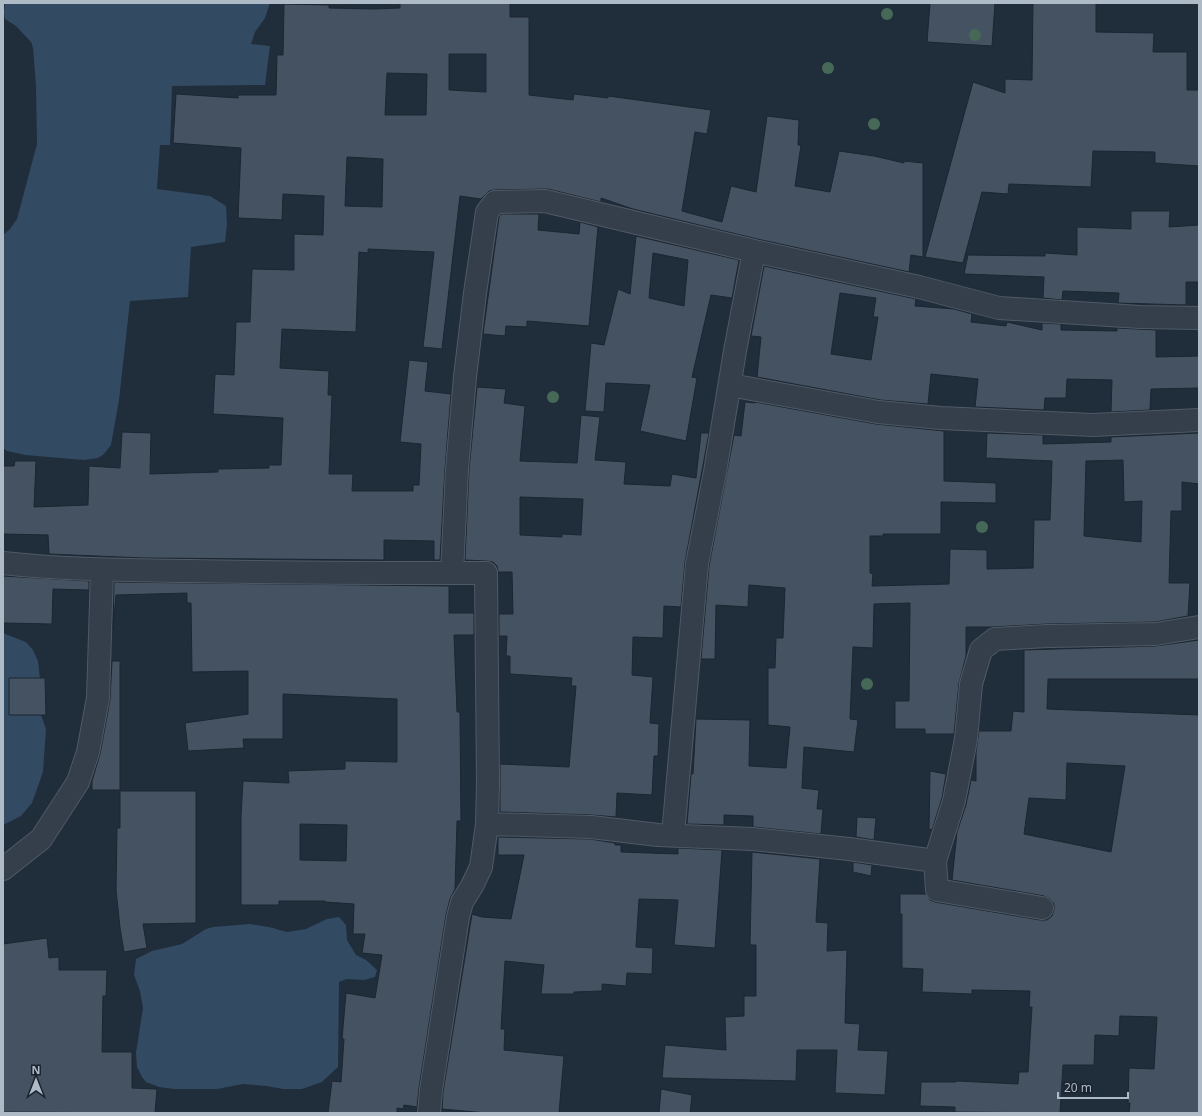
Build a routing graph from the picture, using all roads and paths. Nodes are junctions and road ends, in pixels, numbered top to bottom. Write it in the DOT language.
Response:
graph roads {
  1 [pos="754,251"];
  2 [pos="1199,318"];
  3 [pos="730,385"];
  4 [pos="1199,420"];
  5 [pos="3,563"];
  6 [pos="102,570"];
  7 [pos="452,573"];
  8 [pos="1199,627"];
  9 [pos="487,824"];
  10 [pos="673,835"];
  11 [pos="936,861"];
  12 [pos="3,870"];
  13 [pos="1042,908"];
  14 [pos="429,1113"];
  1 -- 2 [label="street"];
  1 -- 3 [label="street"];
  1 -- 7 [label="street"];
  3 -- 4 [label="street"];
  3 -- 10 [label="street"];
  5 -- 6 [label="street"];
  6 -- 7 [label="street"];
  6 -- 12 [label="street"];
  7 -- 9 [label="street"];
  8 -- 11 [label="street"];
  9 -- 10 [label="street"];
  9 -- 14 [label="street"];
  10 -- 11 [label="street"];
  11 -- 13 [label="street"];
}
